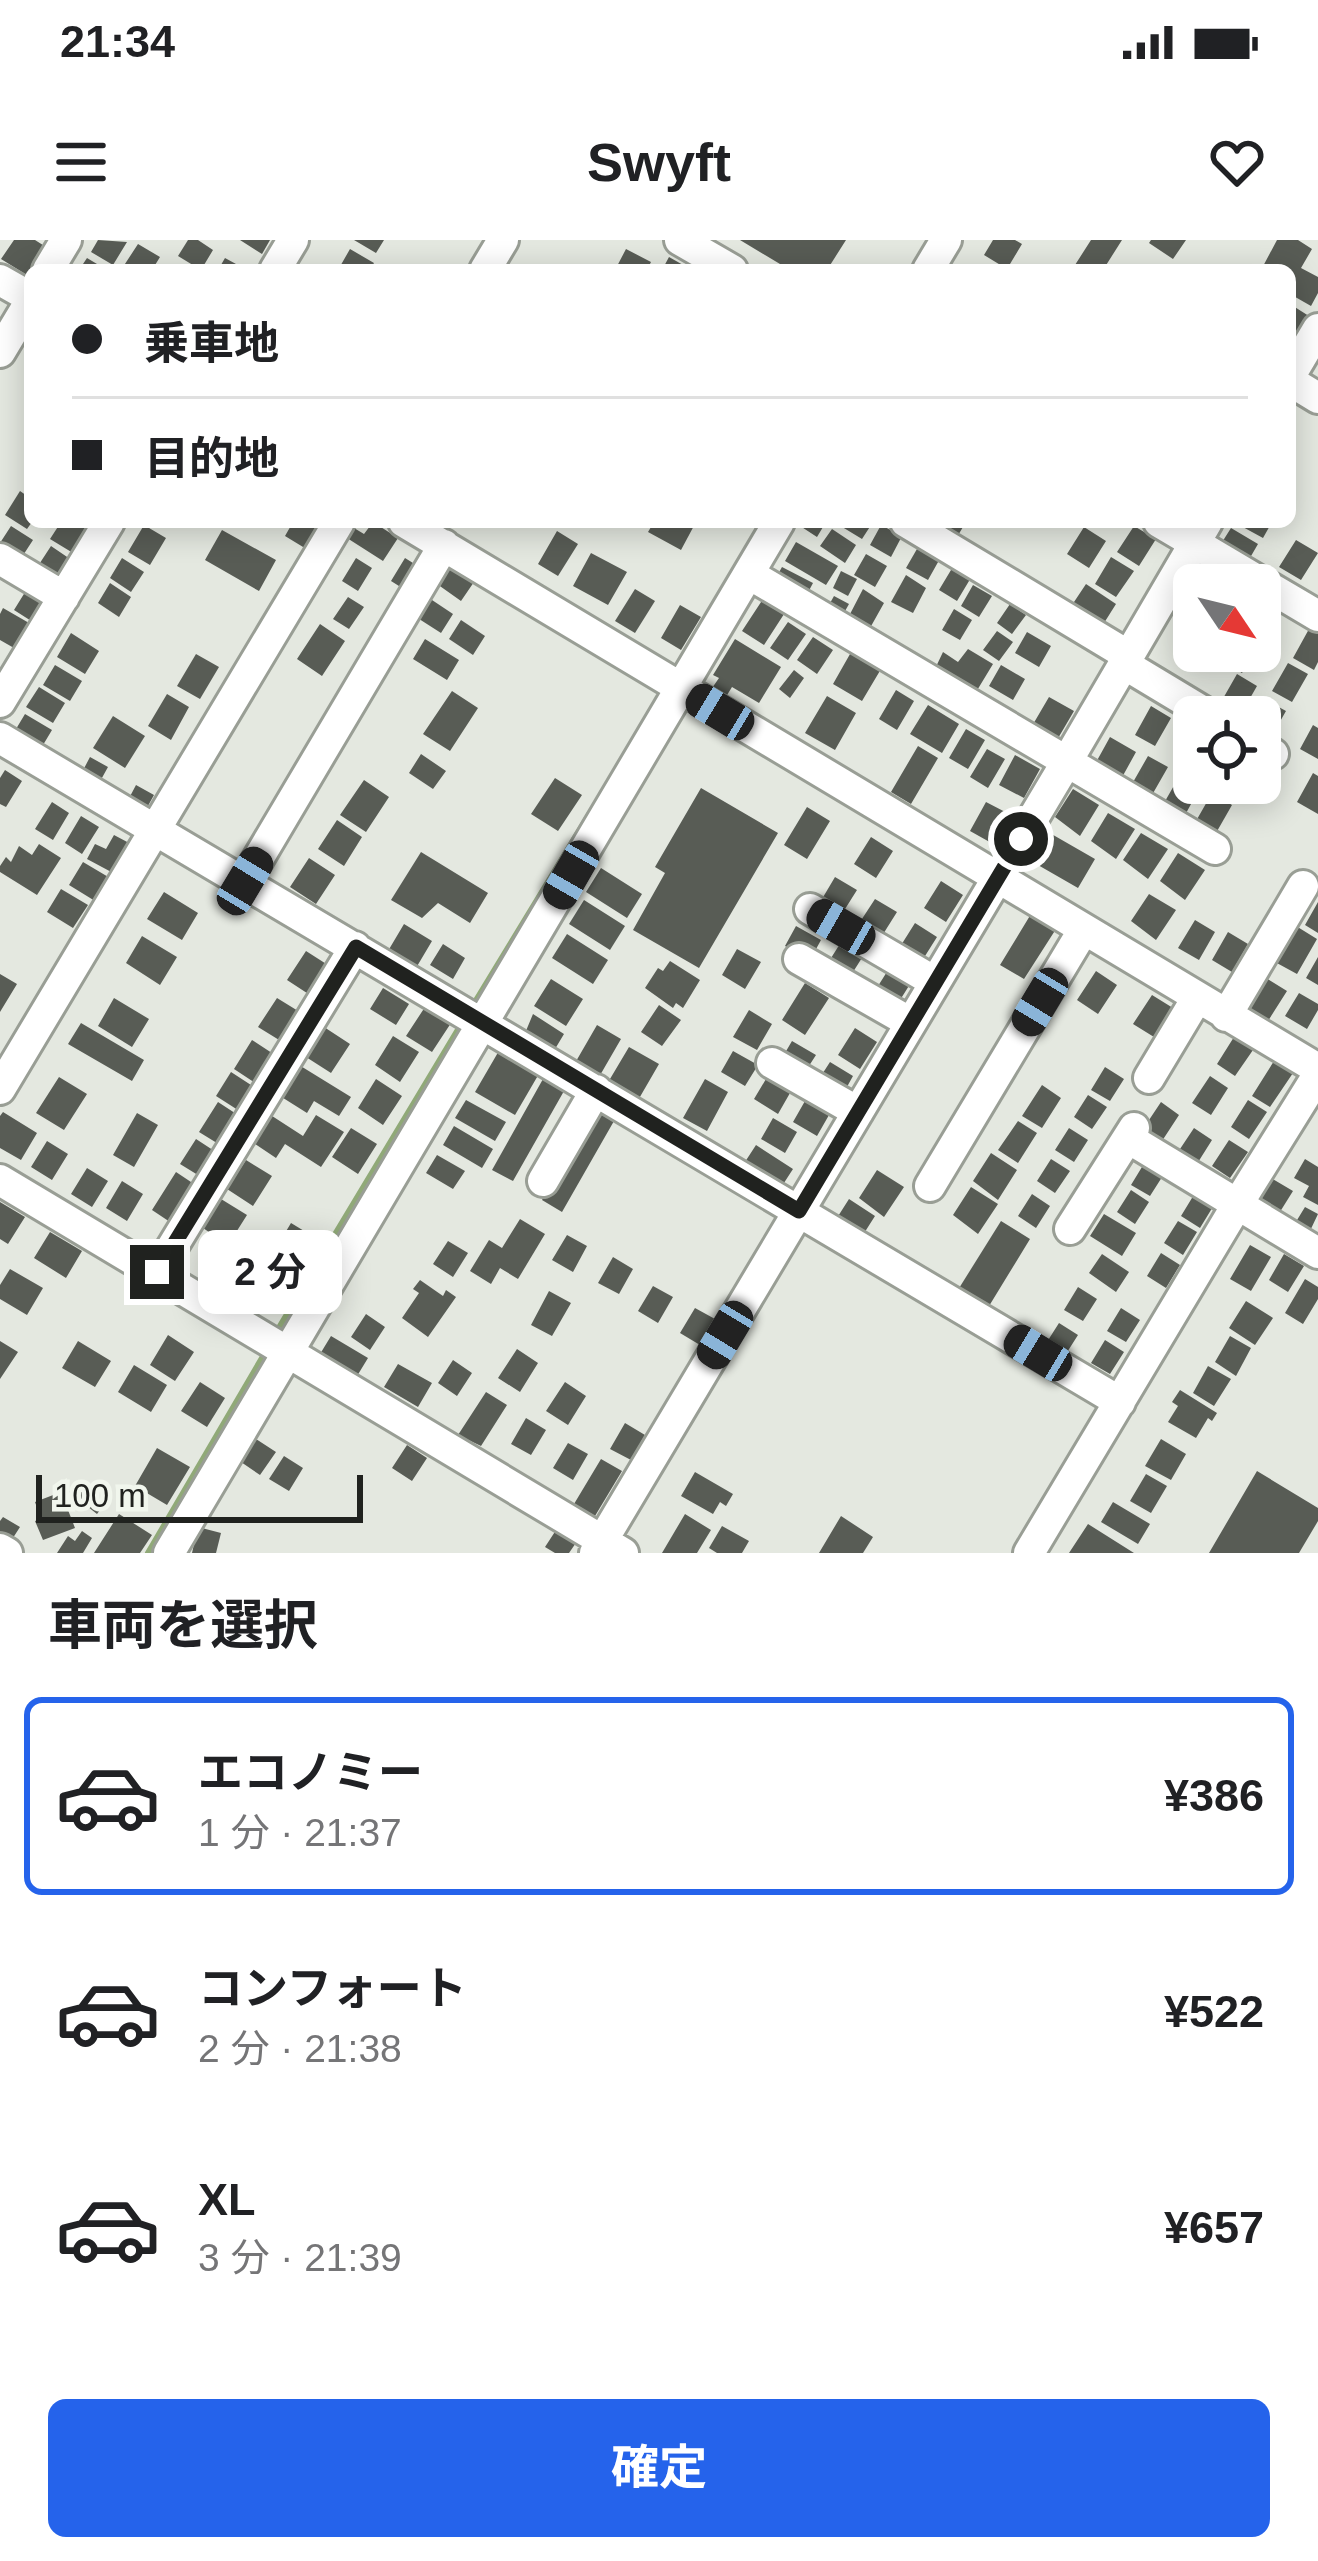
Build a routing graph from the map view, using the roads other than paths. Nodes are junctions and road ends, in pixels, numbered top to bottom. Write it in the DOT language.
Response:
graph roads {
  1 [pos="680,240"];
  2 [pos="722,264"];
  3 [pos="24,310"];
  4 [pos="1318,329"];
  5 [pos="0,352"];
  6 [pos="1296,368"];
  7 [pos="105,528"];
  8 [pos="336,528"];
  9 [pos="414,528"];
  10 [pos="768,528"];
  11 [pos="916,528"];
  12 [pos="1201,532"];
  13 [pos="444,545"];
  14 [pos="0,560"];
  15 [pos="748,574"];
  16 [pos="64,597"];
  17 [pos="1318,616"];
  18 [pos="1126,660"];
  19 [pos="681,689"];
  20 [pos="1180,696"];
  21 [pos="0,702"];
  22 [pos="0,738"];
  23 [pos="1066,763"];
  24 [pos="154,830"];
  25 [pos="1216,849"];
  26 [pos="998,877"];
  27 [pos="245,881"];
  28 [pos="1304,886"];
  29 [pos="810,909"];
  30 [pos="1084,928"];
  31 [pos="356,947"];
  32 [pos="799,959"];
  33 [pos="935,982"];
  34 [pos="1197,998"];
  35 [pos="1226,1016"];
  36 [pos="911,1023"];
  37 [pos="483,1024"];
  38 [pos="1315,1061"];
  39 [pos="772,1063"];
  40 [pos="1149,1078"];
  41 [pos="0,1089"];
  42 [pos="596,1090"];
  43 [pos="858,1112"];
  44 [pos="0,1180"];
  45 [pos="543,1181"];
  46 [pos="930,1186"];
  47 [pos="1237,1205"];
  48 [pos="799,1211"];
  49 [pos="1070,1229"];
  50 [pos="1318,1253"];
  51 [pos="157,1272"];
  52 [pos="290,1352"];
  53 [pos="1120,1402"];
  54 [pos="607,1549"];
  55 [pos="169,1553"];
  56 [pos="1029,1553"];
  1 -- 2 [label="street"];
  3 -- 5 [label="street"];
  4 -- 6 [label="street"];
  7 -- 16 [label="street"];
  8 -- 24 [label="street"];
  9 -- 13 [label="street"];
  10 -- 15 [label="street"];
  11 -- 18 [label="street"];
  12 -- 17 [label="street"];
  12 -- 18 [label="street"];
  13 -- 19 [label="street"];
  13 -- 27 [label="street"];
  14 -- 16 [label="street"];
  15 -- 19 [label="street"];
  15 -- 23 [label="street"];
  16 -- 21 [label="street"];
  18 -- 20 [label="street"];
  18 -- 23 [label="street"];
  19 -- 26 [label="street"];
  19 -- 37 [label="street"];
  22 -- 24 [label="street"];
  23 -- 25 [label="street"];
  23 -- 26 [label="street"];
  24 -- 27 [label="street"];
  24 -- 41 [label="street"];
  26 -- 30 [label="street"];
  26 -- 33 [label="street"];
  27 -- 31 [label="street"];
  28 -- 35 [label="street"];
  29 -- 33 [label="street"];
  30 -- 34 [label="street"];
  30 -- 46 [label="street"];
  31 -- 37 [label="street"];
  31 -- 51 [label="street"];
  32 -- 36 [label="street"];
  33 -- 36 [label="street"];
  34 -- 35 [label="street"];
  34 -- 40 [label="street"];
  35 -- 38 [label="street"];
  36 -- 43 [label="street"];
  37 -- 42 [label="street"];
  37 -- 52 [label="street"];
  38 -- 47 [label="street"];
  39 -- 43 [label="street"];
  42 -- 45 [label="street"];
  42 -- 48 [label="street"];
  43 -- 48 [label="street"];
  44 -- 51 [label="street"];
  47 -- 49 [label="street"];
  47 -- 50 [label="street"];
  47 -- 53 [label="street"];
  48 -- 53 [label="street"];
  48 -- 54 [label="street"];
  51 -- 52 [label="street"];
  52 -- 54 [label="street"];
  52 -- 55 [label="street"];
  53 -- 56 [label="street"];
}
